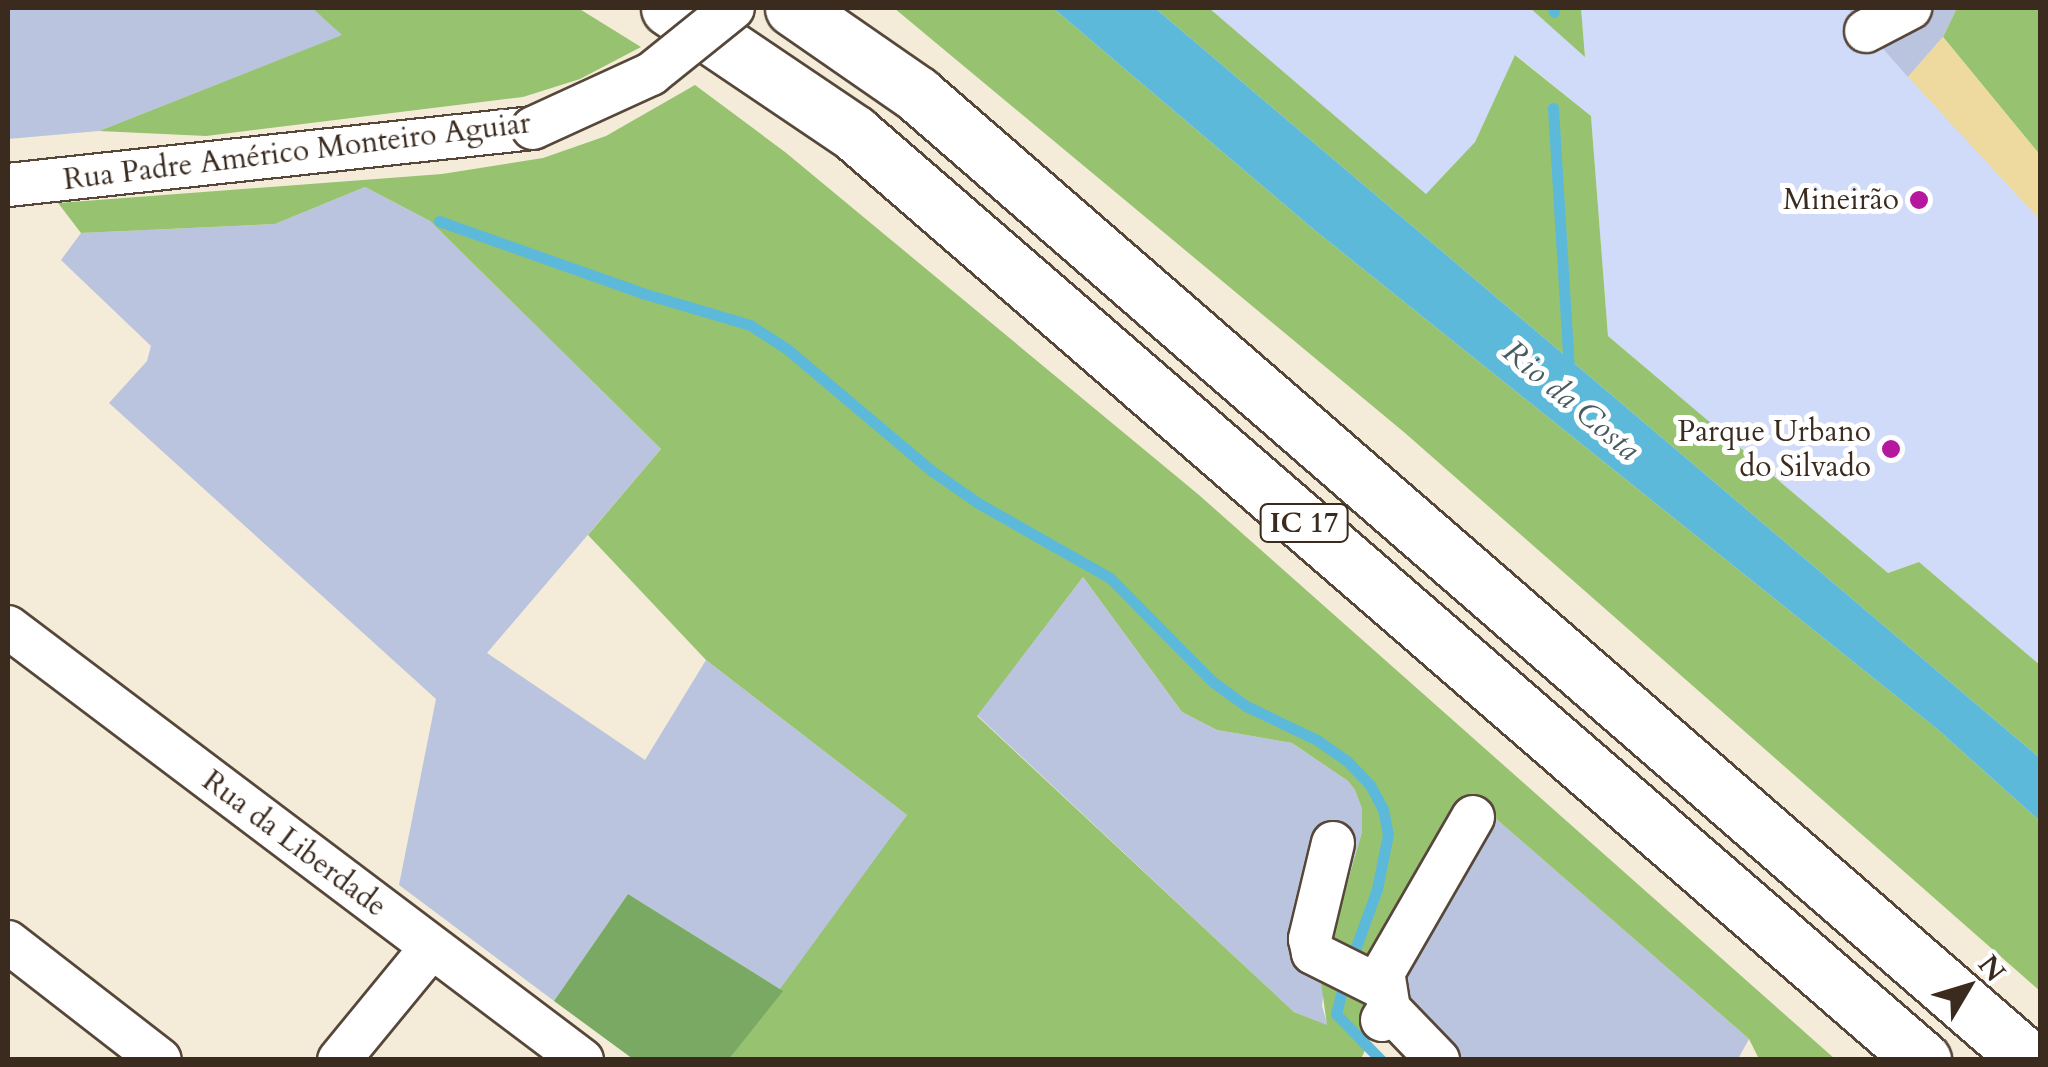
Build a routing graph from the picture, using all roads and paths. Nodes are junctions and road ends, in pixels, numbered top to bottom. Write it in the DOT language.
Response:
graph roads {
  1 [pos="669,8"];
  2 [pos="733,8"];
  3 [pos="793,8"];
  4 [pos="1910,8"];
  5 [pos="1866,31"];
  6 [pos="8,185"];
  7 [pos="8,627"];
  8 [pos="1472,817"];
  9 [pos="1333,843"];
  10 [pos="8,942"];
  11 [pos="431,948"];
  12 [pos="1380,999"];
  13 [pos="160,1060"];
  14 [pos="339,1060"];
  15 [pos="582,1060"];
  16 [pos="1438,1060"];
  17 [pos="1923,1060"];
  18 [pos="2030,1060"];
  1 -- 17 [label="highway, IC 17"];
  2 -- 6 [label="street, Rua Padre Américo Monteiro Aguiar, bridge"];
  3 -- 18 [label="highway, IC 17"];
  4 -- 5 [label="street"];
  7 -- 11 [label="street, Rua da Liberdade"];
  8 -- 12 [label="street"];
  9 -- 12 [label="street"];
  10 -- 13 [label="street"];
  11 -- 14 [label="street"];
  11 -- 15 [label="street, Rua da Liberdade"];
  12 -- 16 [label="street"];
}
